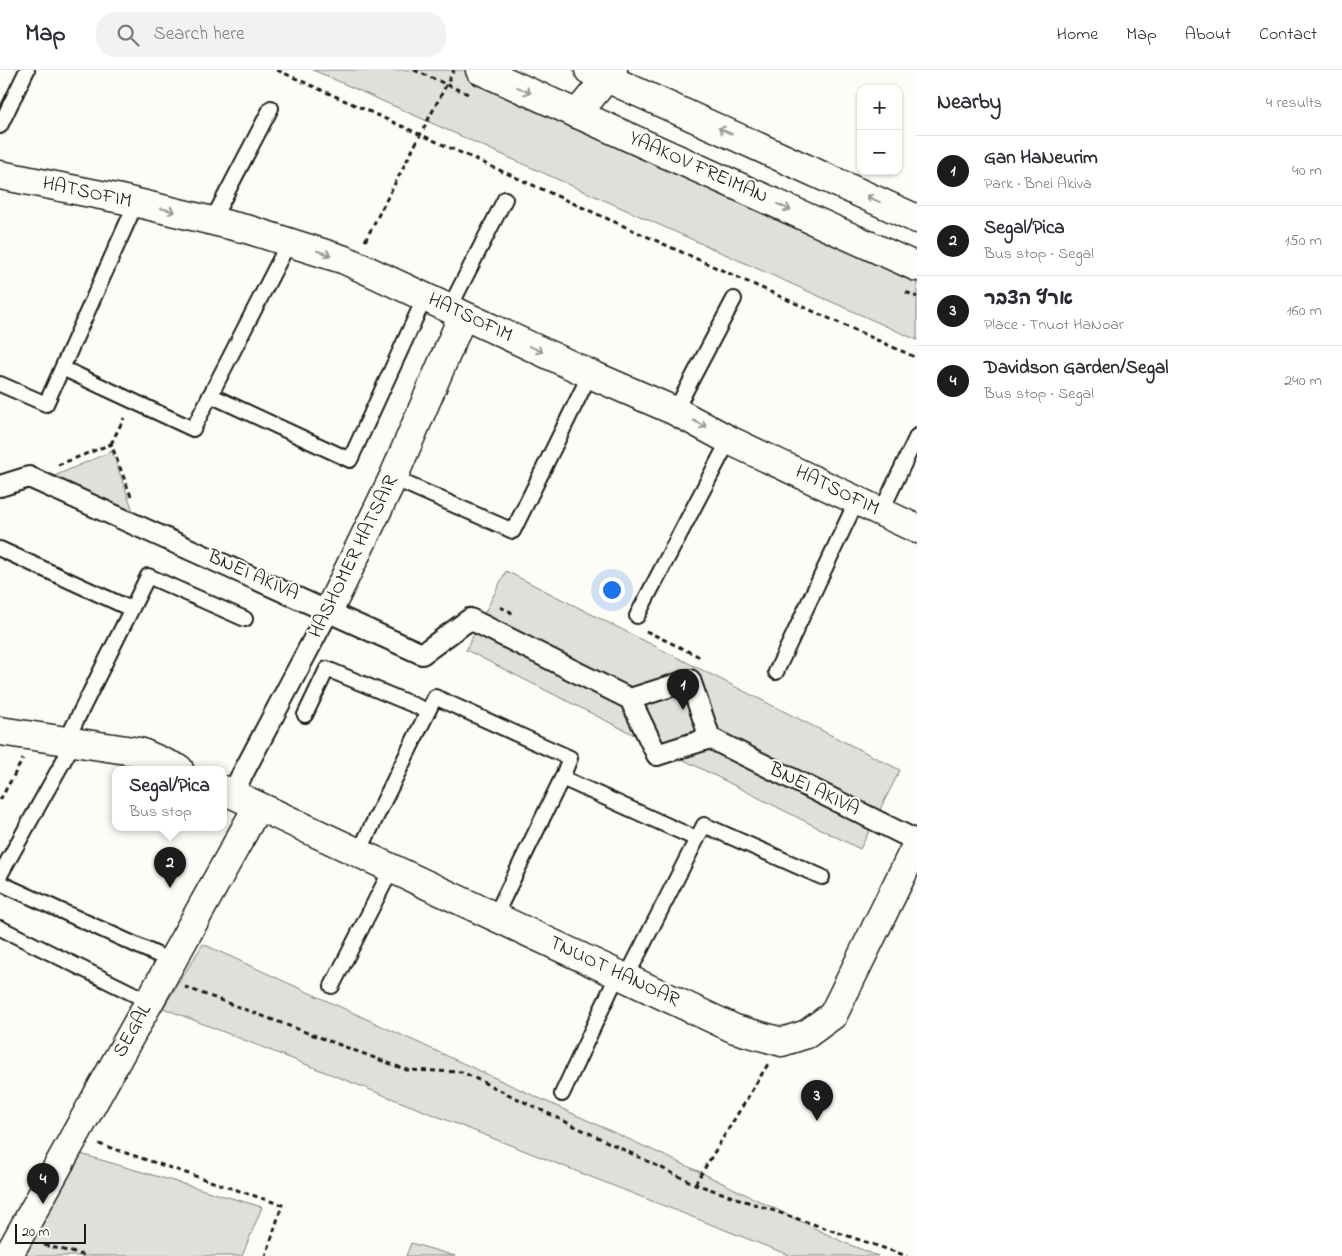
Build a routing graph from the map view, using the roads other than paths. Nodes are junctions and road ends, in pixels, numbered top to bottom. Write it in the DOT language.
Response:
graph roads {
  1 [pos="27,70"];
  2 [pos="480,70"];
  3 [pos="605,72"];
  4 [pos="271,108"];
  5 [pos="577,114"];
  6 [pos="0,126"];
  7 [pos="1,177"];
  8 [pos="505,199"];
  9 [pos="136,203"];
  10 [pos="917,219"];
  11 [pos="212,221"];
  12 [pos="289,242"];
  13 [pos="917,266"];
  14 [pos="425,297"];
  15 [pos="734,299"];
  16 [pos="456,312"];
  17 [pos="62,368"];
  18 [pos="590,374"];
  19 [pos="0,384"];
  20 [pos="210,395"];
  21 [pos="675,411"];
  22 [pos="917,436"];
  23 [pos="729,440"];
  24 [pos="393,478"];
  25 [pos="0,486"];
  26 [pos="869,506"];
  27 [pos="917,529"];
  28 [pos="0,549"];
  29 [pos="131,609"];
  30 [pos="328,610"];
  31 [pos="637,616"];
  32 [pos="245,619"];
  33 [pos="776,672"];
  34 [pos="630,699"];
  35 [pos="428,711"];
  36 [pos="305,715"];
  37 [pos="0,731"];
  38 [pos="710,738"];
  39 [pos="70,741"];
  40 [pos="171,766"];
  41 [pos="562,778"];
  42 [pos="228,792"];
  43 [pos="258,806"];
  44 [pos="697,840"];
  45 [pos="917,843"];
  46 [pos="359,852"];
  47 [pos="392,868"];
  48 [pos="0,875"];
  49 [pos="822,877"];
  50 [pos="0,883"];
  51 [pos="495,916"];
  52 [pos="0,928"];
  53 [pos="167,970"];
  54 [pos="622,976"];
  55 [pos="332,986"];
  56 [pos="150,1002"];
  57 [pos="562,1094"];
  58 [pos="13,1247"];
  1 -- 6 [label="lane"];
  2 -- 5 [label="street, YAAKOV FREIMAN, one-way"];
  3 -- 5 [label="street"];
  10 -- 3 [label="street, one-way"];
  4 -- 11 [label="lane"];
  5 -- 13 [label="street, YAAKOV FREIMAN, one-way"];
  7 -- 9 [label="street, HATSOFIM"];
  8 -- 16 [label="lane"];
  9 -- 11 [label="street, HATSOFIM, one-way"];
  9 -- 17 [label="lane"];
  11 -- 12 [label="street, HATSOFIM"];
  12 -- 14 [label="street, HATSOFIM, one-way"];
  12 -- 20 [label="lane"];
  14 -- 16 [label="street, HATSOFIM"];
  14 -- 20 [label="lane"];
  15 -- 21 [label="lane"];
  16 -- 18 [label="street, HATSOFIM, one-way"];
  16 -- 24 [label="street, HASHOMER HATSAIR"];
  17 -- 19 [label="lane"];
  17 -- 20 [label="lane"];
  18 -- 21 [label="street, HATSOFIM"];
  18 -- 24 [label="lane"];
  21 -- 23 [label="street, HATSOFIM, one-way"];
  22 -- 26 [label="lane"];
  23 -- 26 [label="street, HATSOFIM"];
  23 -- 31 [label="lane"];
  24 -- 30 [label="street, HASHOMER HATSAIR"];
  25 -- 30 [label="street, BNEI AKIVA"];
  26 -- 27 [label="street, HATSOFIM"];
  26 -- 33 [label="lane"];
  28 -- 29 [label="lane"];
  29 -- 32 [label="lane"];
  29 -- 39 [label="lane"];
  30 -- 34 [label="street, BNEI AKIVA"];
  30 -- 42 [label="street, HASHOMER HATSAIR"];
  34 -- 38 [label="street"];
  34 -- 38 [label="street"];
  35 -- 36 [label="lane"];
  35 -- 41 [label="lane"];
  35 -- 46 [label="lane"];
  37 -- 39 [label="street"];
  38 -- 45 [label="street, BNEI AKIVA"];
  39 -- 40 [label="street"];
  39 -- 48 [label="lane"];
  41 -- 44 [label="lane"];
  41 -- 51 [label="lane"];
  42 -- 43 [label="street, TNUOT HANOAR"];
  43 -- 46 [label="street, TNUOT HANOAR"];
  43 -- 53 [label="street, SEGAL"];
  44 -- 49 [label="lane"];
  44 -- 54 [label="lane"];
  45 -- 54 [label="street, TNUOT HANOAR"];
  46 -- 47 [label="street, TNUOT HANOAR"];
  47 -- 51 [label="street, TNUOT HANOAR"];
  47 -- 55 [label="lane"];
  50 -- 53 [label="lane"];
  51 -- 54 [label="street, TNUOT HANOAR"];
  52 -- 56 [label="lane"];
  53 -- 56 [label="street, SEGAL"];
  54 -- 57 [label="lane"];
  56 -- 58 [label="street, SEGAL"];
}
